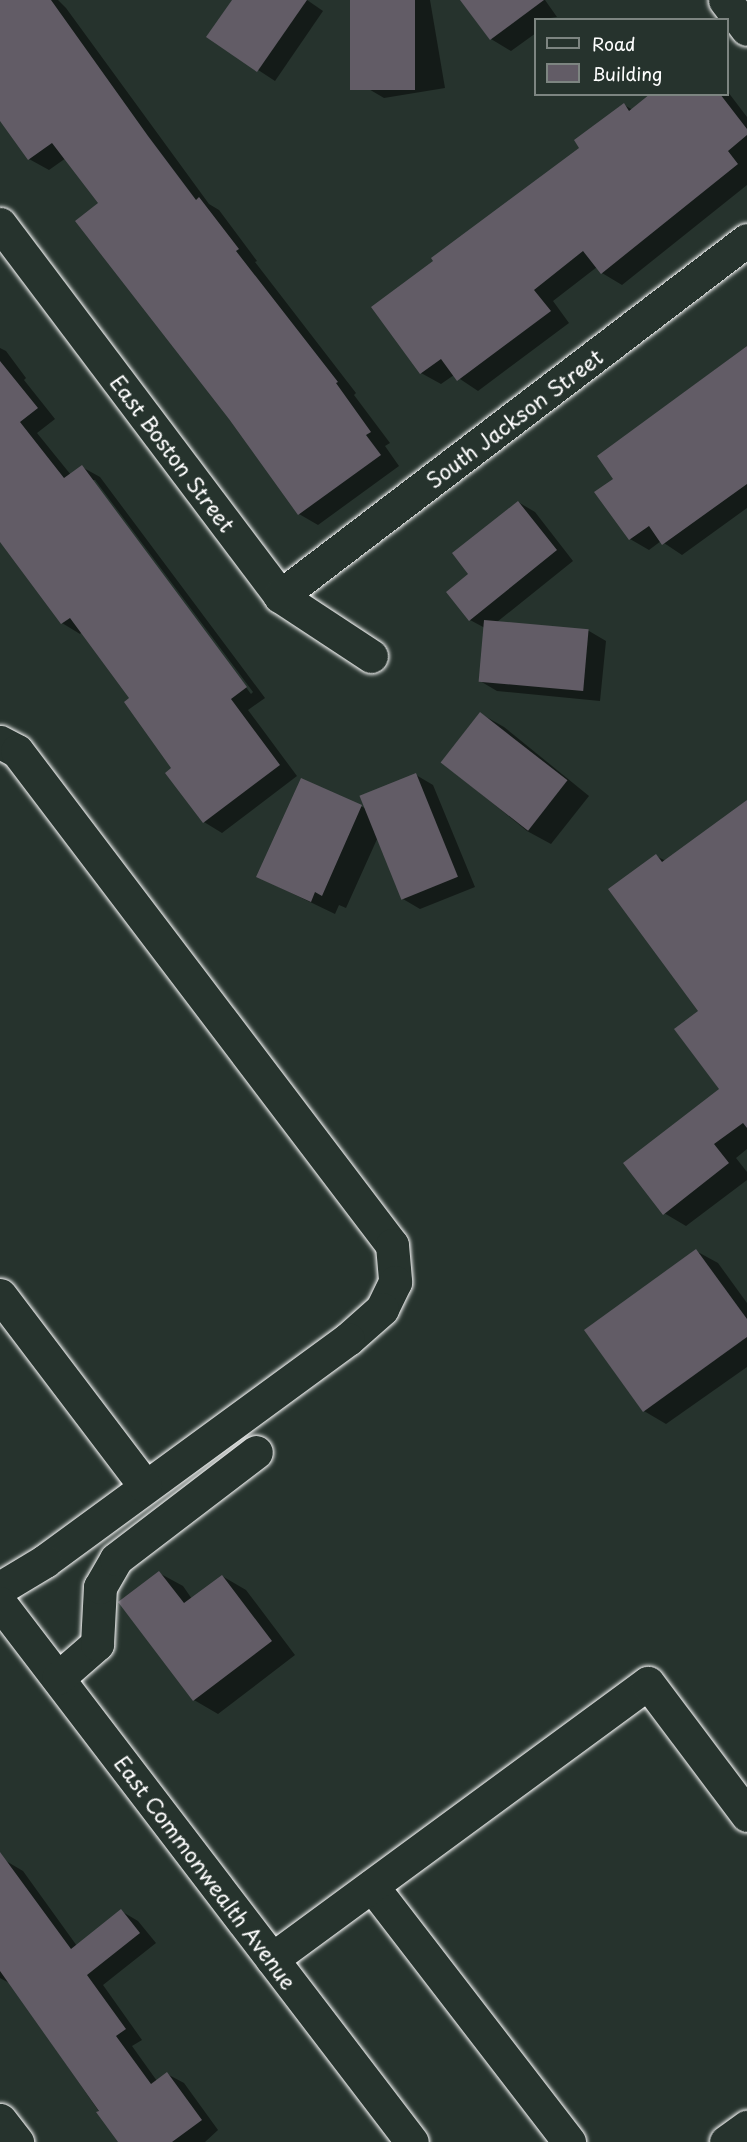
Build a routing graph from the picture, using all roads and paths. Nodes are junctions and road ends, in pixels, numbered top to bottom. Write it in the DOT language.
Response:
graph roads {
  1 [pos="725,0"];
  2 [pos="747,29"];
  3 [pos="0,224"];
  4 [pos="747,240"];
  5 [pos="280,596"];
  6 [pos="371,656"];
  7 [pos="0,742"];
  8 [pos="0,1295"];
  9 [pos="256,1452"];
  10 [pos="145,1486"];
  11 [pos="0,1588"];
  12 [pos="5,1619"];
  13 [pos="58,1678"];
  14 [pos="747,1815"];
  15 [pos="372,1886"];
  16 [pos="272,1959"];
  17 [pos="0,2120"];
  18 [pos="747,2127"];
  19 [pos="17,2142"];
  20 [pos="411,2142"];
  21 [pos="569,2142"];
  22 [pos="726,2142"];
  1 -- 2 [label="street"];
  3 -- 5 [label="street, East Boston Street"];
  4 -- 5 [label="street, South Jackson Street"];
  5 -- 6 [label="street, East Boston Street"];
  7 -- 10 [label="street"];
  8 -- 10 [label="street"];
  9 -- 13 [label="street"];
  10 -- 11 [label="street"];
  12 -- 13 [label="street, East Commonwealth Avenue"];
  13 -- 16 [label="street, East Commonwealth Avenue"];
  14 -- 15 [label="street"];
  15 -- 16 [label="street"];
  15 -- 21 [label="street"];
  16 -- 20 [label="street, East Commonwealth Avenue"];
  17 -- 19 [label="street"];
  18 -- 22 [label="street"];
}
